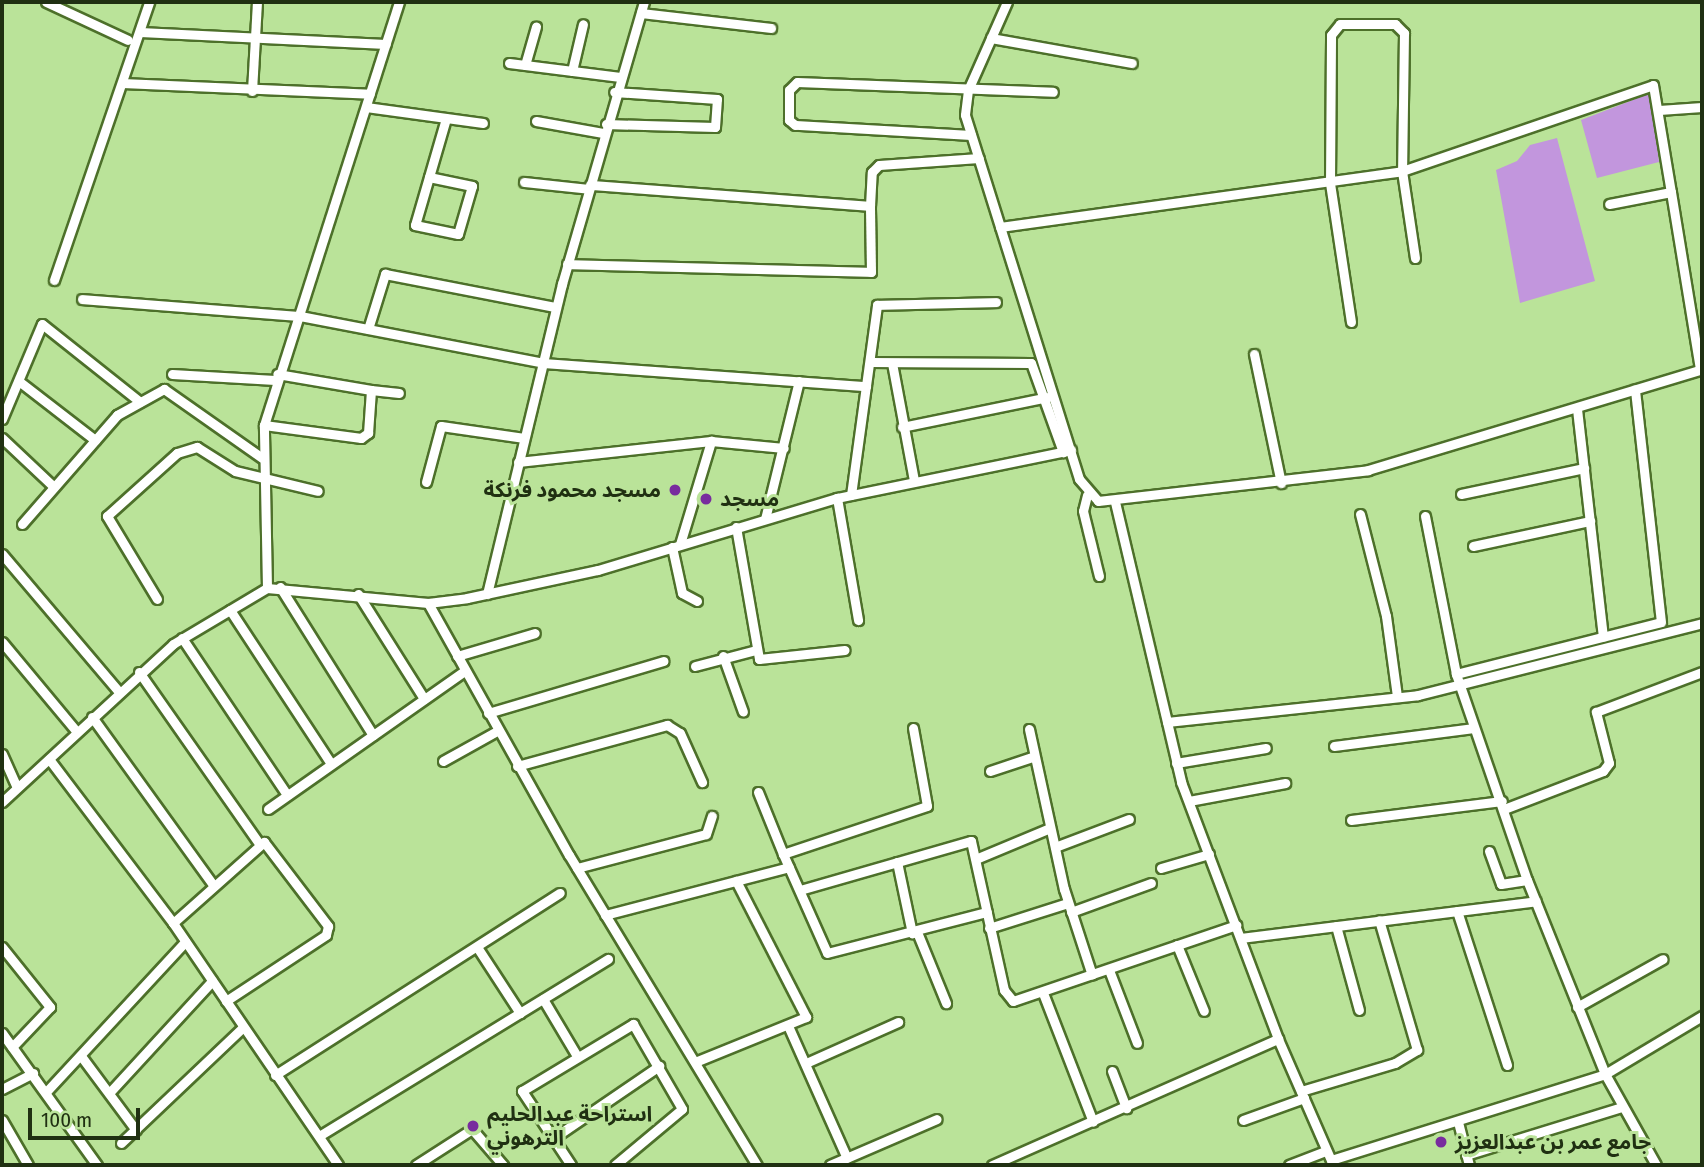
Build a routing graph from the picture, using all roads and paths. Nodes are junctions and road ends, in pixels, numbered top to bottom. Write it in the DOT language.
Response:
graph roads {
  1 [pos="46,2"];
  2 [pos="149,2"];
  3 [pos="257,2"];
  4 [pos="398,2"];
  5 [pos="645,2"];
  6 [pos="1007,2"];
  7 [pos="641,13"];
  8 [pos="583,24"];
  9 [pos="536,27"];
  10 [pos="771,28"];
  11 [pos="140,32"];
  12 [pos="991,38"];
  13 [pos="255,39"];
  14 [pos="128,40"];
  15 [pos="386,44"];
  16 [pos="509,63"];
  17 [pos="1132,64"];
  18 [pos="525,65"];
  19 [pos="572,71"];
  20 [pos="620,77"];
  21 [pos="122,83"];
  22 [pos="968,90"];
  23 [pos="252,91"];
  24 [pos="614,92"];
  25 [pos="1053,92"];
  26 [pos="370,94"];
  27 [pos="366,107"];
  28 [pos="1702,107"];
  29 [pos="1659,110"];
  30 [pos="446,118"];
  31 [pos="536,121"];
  32 [pos="483,123"];
  33 [pos="604,129"];
  34 [pos="971,135"];
  35 [pos="979,158"];
  36 [pos="1402,171"];
  37 [pos="429,177"];
  38 [pos="524,182"];
  39 [pos="1330,183"];
  40 [pos="590,187"];
  41 [pos="1671,192"];
  42 [pos="1609,204"];
  43 [pos="870,206"];
  44 [pos="1000,227"];
  45 [pos="1415,258"];
  46 [pos="567,264"];
  47 [pos="54,280"];
  48 [pos="82,299"];
  49 [pos="996,302"];
  50 [pos="555,307"];
  51 [pos="300,316"];
  52 [pos="1351,322"];
  53 [pos="368,329"];
  54 [pos="1254,354"];
  55 [pos="870,362"];
  56 [pos="542,363"];
  57 [pos="892,363"];
  58 [pos="1701,369"];
  59 [pos="172,374"];
  60 [pos="276,377"];
  61 [pos="799,381"];
  62 [pos="20,382"];
  63 [pos="866,386"];
  64 [pos="1635,389"];
  65 [pos="371,390"];
  66 [pos="399,393"];
  67 [pos="1048,397"];
  68 [pos="140,402"];
  69 [pos="1577,409"];
  70 [pos="2,419"];
  71 [pos="264,425"];
  72 [pos="902,427"];
  73 [pos="524,438"];
  74 [pos="2,439"];
  75 [pos="95,440"];
  76 [pos="711,441"];
  77 [pos="784,448"];
  78 [pos="1067,451"];
  79 [pos="262,458"];
  80 [pos="518,462"];
  81 [pos="1584,468"];
  82 [pos="261,480"];
  83 [pos="426,481"];
  84 [pos="914,481"];
  85 [pos="1281,483"];
  86 [pos="54,487"];
  87 [pos="318,491"];
  88 [pos="1461,494"];
  89 [pos="851,495"];
  90 [pos="1087,495"];
  91 [pos="837,498"];
  92 [pos="1115,502"];
  93 [pos="1360,514"];
  94 [pos="1424,516"];
  95 [pos="765,519"];
  96 [pos="1590,521"];
  97 [pos="22,524"];
  98 [pos="736,527"];
  99 [pos="676,545"];
  100 [pos="1473,546"];
  101 [pos="2,554"];
  102 [pos="6,567"];
  103 [pos="1099,576"];
  104 [pos="280,587"];
  105 [pos="267,588"];
  106 [pos="358,594"];
  107 [pos="487,594"];
  108 [pos="156,598"];
  109 [pos="697,601"];
  110 [pos="428,603"];
  111 [pos="230,610"];
  112 [pos="858,621"];
  113 [pos="1702,623"];
  114 [pos="535,633"];
  115 [pos="1603,637"];
  116 [pos="182,638"];
  117 [pos="2,642"];
  118 [pos="756,650"];
  119 [pos="845,650"];
  120 [pos="457,656"];
  121 [pos="723,656"];
  122 [pos="663,662"];
  123 [pos="695,666"];
  124 [pos="464,671"];
  125 [pos="139,672"];
  126 [pos="1702,672"];
  127 [pos="1456,674"];
  128 [pos="1460,686"];
  129 [pos="118,691"];
  130 [pos="1396,696"];
  131 [pos="424,699"];
  132 [pos="743,712"];
  133 [pos="488,713"];
  134 [pos="92,717"];
  135 [pos="1167,722"];
  136 [pos="1474,728"];
  137 [pos="914,729"];
  138 [pos="1029,729"];
  139 [pos="497,731"];
  140 [pos="77,732"];
  141 [pos="373,734"];
  142 [pos="1334,746"];
  143 [pos="1266,748"];
  144 [pos="2,754"];
  145 [pos="1032,757"];
  146 [pos="48,759"];
  147 [pos="443,761"];
  148 [pos="1176,763"];
  149 [pos="331,764"];
  150 [pos="517,766"];
  151 [pos="990,771"];
  152 [pos="702,782"];
  153 [pos="1285,783"];
  154 [pos="17,787"];
  155 [pos="758,792"];
  156 [pos="288,795"];
  157 [pos="1189,801"];
  158 [pos="2,802"];
  159 [pos="1503,805"];
  160 [pos="268,809"];
  161 [pos="712,816"];
  162 [pos="1129,819"];
  163 [pos="1351,820"];
  164 [pos="1050,828"];
  165 [pos="260,845"];
  166 [pos="1055,847"];
  167 [pos="1489,851"];
  168 [pos="783,854"];
  169 [pos="1209,854"];
  170 [pos="978,858"];
  171 [pos="897,862"];
  172 [pos="789,867"];
  173 [pos="576,868"];
  174 [pos="1161,868"];
  175 [pos="1528,880"];
  176 [pos="736,881"];
  177 [pos="1151,883"];
  178 [pos="213,885"];
  179 [pos="800,890"];
  180 [pos="560,893"];
  181 [pos="1536,901"];
  182 [pos="1069,908"];
  183 [pos="1457,911"];
  184 [pos="986,912"];
  185 [pos="605,915"];
  186 [pos="1379,920"];
  187 [pos="173,923"];
  188 [pos="1236,925"];
  189 [pos="1336,926"];
  190 [pos="989,928"];
  191 [pos="914,932"];
  192 [pos="1241,938"];
  193 [pos="185,942"];
  194 [pos="1177,945"];
  195 [pos="2,947"];
  196 [pos="477,947"];
  197 [pos="608,959"];
  198 [pos="1663,959"];
  199 [pos="1109,970"];
  200 [pos="1091,975"];
  201 [pos="212,981"];
  202 [pos="1043,993"];
  203 [pos="543,999"];
  204 [pos="226,1000"];
  205 [pos="946,1003"];
  206 [pos="1577,1007"];
  207 [pos="1359,1010"];
  208 [pos="1204,1011"];
  209 [pos="520,1013"];
  210 [pos="1702,1016"];
  211 [pos="898,1022"];
  212 [pos="242,1028"];
  213 [pos="789,1028"];
  214 [pos="2,1033"];
  215 [pos="1278,1039"];
  216 [pos="1137,1043"];
  217 [pos="12,1047"];
  218 [pos="81,1056"];
  219 [pos="577,1056"];
  220 [pos="695,1062"];
  221 [pos="806,1063"];
  222 [pos="1507,1065"];
  223 [pos="659,1066"];
  224 [pos="1112,1071"];
  225 [pos="33,1073"];
  226 [pos="1605,1074"];
  227 [pos="275,1075"];
  228 [pos="2,1089"];
  229 [pos="46,1091"];
  230 [pos="110,1092"];
  231 [pos="1302,1095"];
  232 [pos="1622,1107"];
  233 [pos="1126,1108"];
  234 [pos="937,1119"];
  235 [pos="2,1120"];
  236 [pos="1243,1120"];
  237 [pos="1093,1122"];
  238 [pos="1458,1122"];
  239 [pos="136,1129"];
  240 [pos="318,1136"];
  241 [pos="552,1139"];
  242 [pos="13,1140"];
  243 [pos="121,1143"];
  244 [pos="2,1146"];
  245 [pos="1325,1151"];
  246 [pos="1466,1155"];
  247 [pos="847,1158"];
  248 [pos="1332,1163"];
  249 [pos="29,1165"];
  250 [pos="97,1165"];
  251 [pos="338,1165"];
  252 [pos="416,1165"];
  253 [pos="503,1165"];
  254 [pos="571,1165"];
  255 [pos="615,1165"];
  256 [pos="757,1165"];
  257 [pos="830,1165"];
  258 [pos="992,1165"];
  259 [pos="1289,1165"];
  260 [pos="1469,1165"];
  261 [pos="1656,1165"];
  1 -- 14 [label="street"];
  2 -- 11 [label="street"];
  3 -- 13 [label="street"];
  4 -- 15 [label="street"];
  5 -- 7 [label="street"];
  6 -- 12 [label="street"];
  7 -- 10 [label="street"];
  7 -- 20 [label="street"];
  8 -- 19 [label="street"];
  9 -- 18 [label="street"];
  11 -- 13 [label="street"];
  11 -- 21 [label="street"];
  12 -- 17 [label="street"];
  12 -- 22 [label="street"];
  13 -- 15 [label="street"];
  13 -- 23 [label="street"];
  15 -- 26 [label="street"];
  16 -- 18 [label="street"];
  18 -- 19 [label="street"];
  19 -- 20 [label="street"];
  20 -- 24 [label="street"];
  21 -- 23 [label="street"];
  21 -- 47 [label="street"];
  22 -- 25 [label="street"];
  22 -- 34 [label="street"];
  22 -- 34 [label="street"];
  23 -- 26 [label="street"];
  24 -- 33 [label="street"];
  24 -- 33 [label="street"];
  26 -- 27 [label="street"];
  27 -- 30 [label="street"];
  27 -- 51 [label="street"];
  28 -- 29 [label="street"];
  29 -- 36 [label="street"];
  29 -- 41 [label="street"];
  30 -- 32 [label="street"];
  30 -- 37 [label="street"];
  31 -- 33 [label="street"];
  33 -- 40 [label="street"];
  34 -- 35 [label="street"];
  35 -- 43 [label="street"];
  35 -- 44 [label="street"];
  36 -- 39 [label="street"];
  36 -- 39 [label="street"];
  36 -- 45 [label="street"];
  37 -- 37 [label="street"];
  38 -- 40 [label="street"];
  39 -- 44 [label="street"];
  39 -- 52 [label="street"];
  40 -- 43 [label="street"];
  40 -- 46 [label="street"];
  41 -- 42 [label="street"];
  41 -- 58 [label="street"];
  43 -- 46 [label="street"];
  44 -- 78 [label="street"];
  46 -- 50 [label="street"];
  48 -- 51 [label="street"];
  49 -- 55 [label="street"];
  50 -- 53 [label="street"];
  50 -- 56 [label="street"];
  51 -- 53 [label="street"];
  51 -- 60 [label="street"];
  53 -- 56 [label="street"];
  54 -- 85 [label="street"];
  55 -- 57 [label="street"];
  55 -- 63 [label="street"];
  56 -- 61 [label="street"];
  56 -- 73 [label="street"];
  57 -- 67 [label="street"];
  57 -- 72 [label="street"];
  58 -- 64 [label="street"];
  59 -- 60 [label="street"];
  60 -- 65 [label="street"];
  60 -- 71 [label="street"];
  61 -- 63 [label="street"];
  61 -- 77 [label="street"];
  62 -- 68 [label="street"];
  62 -- 70 [label="street"];
  62 -- 75 [label="street"];
  63 -- 89 [label="street"];
  64 -- 69 [label="street"];
  64 -- 115 [label="street"];
  65 -- 66 [label="street"];
  65 -- 71 [label="street"];
  67 -- 72 [label="street"];
  67 -- 78 [label="street"];
  68 -- 75 [label="street"];
  68 -- 79 [label="street"];
  69 -- 81 [label="street"];
  69 -- 85 [label="street"];
  71 -- 79 [label="street"];
  72 -- 84 [label="street"];
  73 -- 80 [label="street"];
  73 -- 83 [label="street"];
  74 -- 86 [label="street"];
  75 -- 86 [label="street"];
  76 -- 77 [label="street"];
  76 -- 80 [label="street"];
  76 -- 99 [label="street"];
  77 -- 95 [label="street"];
  78 -- 84 [label="street"];
  78 -- 90 [label="street"];
  79 -- 82 [label="street"];
  80 -- 107 [label="street"];
  81 -- 88 [label="street"];
  81 -- 96 [label="street"];
  82 -- 87 [label="street"];
  82 -- 105 [label="street"];
  82 -- 108 [label="street"];
  84 -- 89 [label="street"];
  85 -- 92 [label="street"];
  86 -- 97 [label="street"];
  89 -- 91 [label="street"];
  90 -- 92 [label="street"];
  90 -- 103 [label="street"];
  91 -- 95 [label="street"];
  91 -- 112 [label="street"];
  92 -- 135 [label="street"];
  93 -- 130 [label="street"];
  94 -- 127 [label="street"];
  95 -- 98 [label="street"];
  96 -- 100 [label="street"];
  96 -- 115 [label="street"];
  98 -- 99 [label="street"];
  98 -- 118 [label="street"];
  99 -- 107 [label="street"];
  99 -- 109 [label="street"];
  101 -- 102 [label="street"];
  102 -- 129 [label="street"];
  104 -- 105 [label="street"];
  104 -- 106 [label="street"];
  104 -- 141 [label="street"];
  105 -- 111 [label="street"];
  106 -- 110 [label="street"];
  106 -- 131 [label="street"];
  107 -- 110 [label="street"];
  110 -- 120 [label="street"];
  111 -- 116 [label="street"];
  111 -- 149 [label="street"];
  113 -- 128 [label="street"];
  114 -- 120 [label="street"];
  115 -- 127 [label="street"];
  116 -- 125 [label="street"];
  116 -- 156 [label="street"];
  117 -- 140 [label="street"];
  118 -- 119 [label="street"];
  118 -- 121 [label="street"];
  120 -- 124 [label="street"];
  121 -- 123 [label="street"];
  121 -- 132 [label="street"];
  122 -- 133 [label="street"];
  124 -- 131 [label="street"];
  124 -- 133 [label="street"];
  125 -- 129 [label="street"];
  125 -- 165 [label="street"];
  126 -- 159 [label="street"];
  127 -- 128 [label="street"];
  128 -- 130 [label="street"];
  128 -- 136 [label="street"];
  129 -- 134 [label="street"];
  130 -- 135 [label="street"];
  131 -- 141 [label="street"];
  133 -- 139 [label="street"];
  134 -- 140 [label="street"];
  134 -- 178 [label="street"];
  135 -- 148 [label="street"];
  136 -- 142 [label="street"];
  136 -- 159 [label="street"];
  137 -- 168 [label="street"];
  138 -- 145 [label="street"];
  139 -- 147 [label="street"];
  139 -- 150 [label="street"];
  140 -- 146 [label="street"];
  141 -- 149 [label="street"];
  143 -- 148 [label="street"];
  144 -- 154 [label="street"];
  145 -- 151 [label="street"];
  145 -- 164 [label="street"];
  146 -- 154 [label="street"];
  146 -- 187 [label="street"];
  148 -- 157 [label="street"];
  149 -- 156 [label="street"];
  150 -- 152 [label="street"];
  150 -- 173 [label="street"];
  153 -- 157 [label="street"];
  154 -- 158 [label="street"];
  155 -- 168 [label="street"];
  156 -- 160 [label="street"];
  157 -- 169 [label="street"];
  159 -- 163 [label="street"];
  159 -- 175 [label="street"];
  161 -- 173 [label="street"];
  162 -- 166 [label="street"];
  164 -- 166 [label="street"];
  164 -- 170 [label="street"];
  165 -- 178 [label="street"];
  165 -- 204 [label="street"];
  166 -- 182 [label="street"];
  167 -- 175 [label="street"];
  168 -- 172 [label="street"];
  169 -- 174 [label="street"];
  169 -- 188 [label="street"];
  170 -- 171 [label="street"];
  170 -- 184 [label="street"];
  171 -- 179 [label="street"];
  171 -- 191 [label="street"];
  172 -- 176 [label="street"];
  172 -- 179 [label="street"];
  173 -- 185 [label="street"];
  175 -- 181 [label="street"];
  176 -- 185 [label="street"];
  176 -- 213 [label="street"];
  177 -- 182 [label="street"];
  178 -- 187 [label="street"];
  179 -- 191 [label="street"];
  180 -- 196 [label="street"];
  181 -- 183 [label="street"];
  181 -- 206 [label="street"];
  182 -- 190 [label="street"];
  182 -- 200 [label="street"];
  183 -- 186 [label="street"];
  183 -- 222 [label="street"];
  184 -- 190 [label="street"];
  184 -- 191 [label="street"];
  185 -- 220 [label="street"];
  186 -- 189 [label="street"];
  186 -- 231 [label="street"];
  187 -- 193 [label="street"];
  188 -- 192 [label="street"];
  188 -- 194 [label="street"];
  189 -- 192 [label="street"];
  189 -- 207 [label="street"];
  190 -- 202 [label="street"];
  191 -- 205 [label="street"];
  192 -- 215 [label="street"];
  193 -- 201 [label="street"];
  193 -- 218 [label="street"];
  194 -- 199 [label="street"];
  194 -- 208 [label="street"];
  195 -- 217 [label="street"];
  196 -- 209 [label="street"];
  196 -- 227 [label="street"];
  197 -- 203 [label="street"];
  198 -- 206 [label="street"];
  199 -- 200 [label="street"];
  199 -- 216 [label="street"];
  200 -- 202 [label="street"];
  201 -- 204 [label="street"];
  201 -- 230 [label="street"];
  202 -- 237 [label="street"];
  203 -- 209 [label="street"];
  203 -- 219 [label="street"];
  204 -- 212 [label="street"];
  206 -- 226 [label="street"];
  209 -- 240 [label="street"];
  210 -- 226 [label="street"];
  211 -- 221 [label="street"];
  212 -- 227 [label="street"];
  212 -- 239 [label="street"];
  213 -- 220 [label="street"];
  213 -- 221 [label="street"];
  214 -- 217 [label="street"];
  215 -- 231 [label="street"];
  215 -- 233 [label="street"];
  217 -- 225 [label="street"];
  218 -- 229 [label="street"];
  218 -- 230 [label="street"];
  219 -- 223 [label="street"];
  219 -- 241 [label="street"];
  220 -- 256 [label="street"];
  221 -- 247 [label="street"];
  223 -- 241 [label="street"];
  223 -- 255 [label="street"];
  224 -- 233 [label="street"];
  225 -- 228 [label="street"];
  225 -- 229 [label="street"];
  226 -- 232 [label="street"];
  226 -- 238 [label="street"];
  227 -- 240 [label="street"];
  229 -- 250 [label="street"];
  230 -- 239 [label="street"];
  231 -- 236 [label="street"];
  231 -- 245 [label="street"];
  232 -- 246 [label="street"];
  232 -- 261 [label="street"];
  233 -- 237 [label="street"];
  234 -- 247 [label="street"];
  235 -- 242 [label="street"];
  237 -- 258 [label="street"];
  238 -- 246 [label="street"];
  238 -- 248 [label="street"];
  239 -- 243 [label="street"];
  240 -- 251 [label="street"];
  241 -- 254 [label="street"];
  242 -- 244 [label="street"];
  242 -- 249 [label="street"];
  245 -- 248 [label="street"];
  245 -- 259 [label="street"];
  246 -- 260 [label="street"];
  247 -- 257 [label="street"];
  252 -- 253 [label="street"];
}
